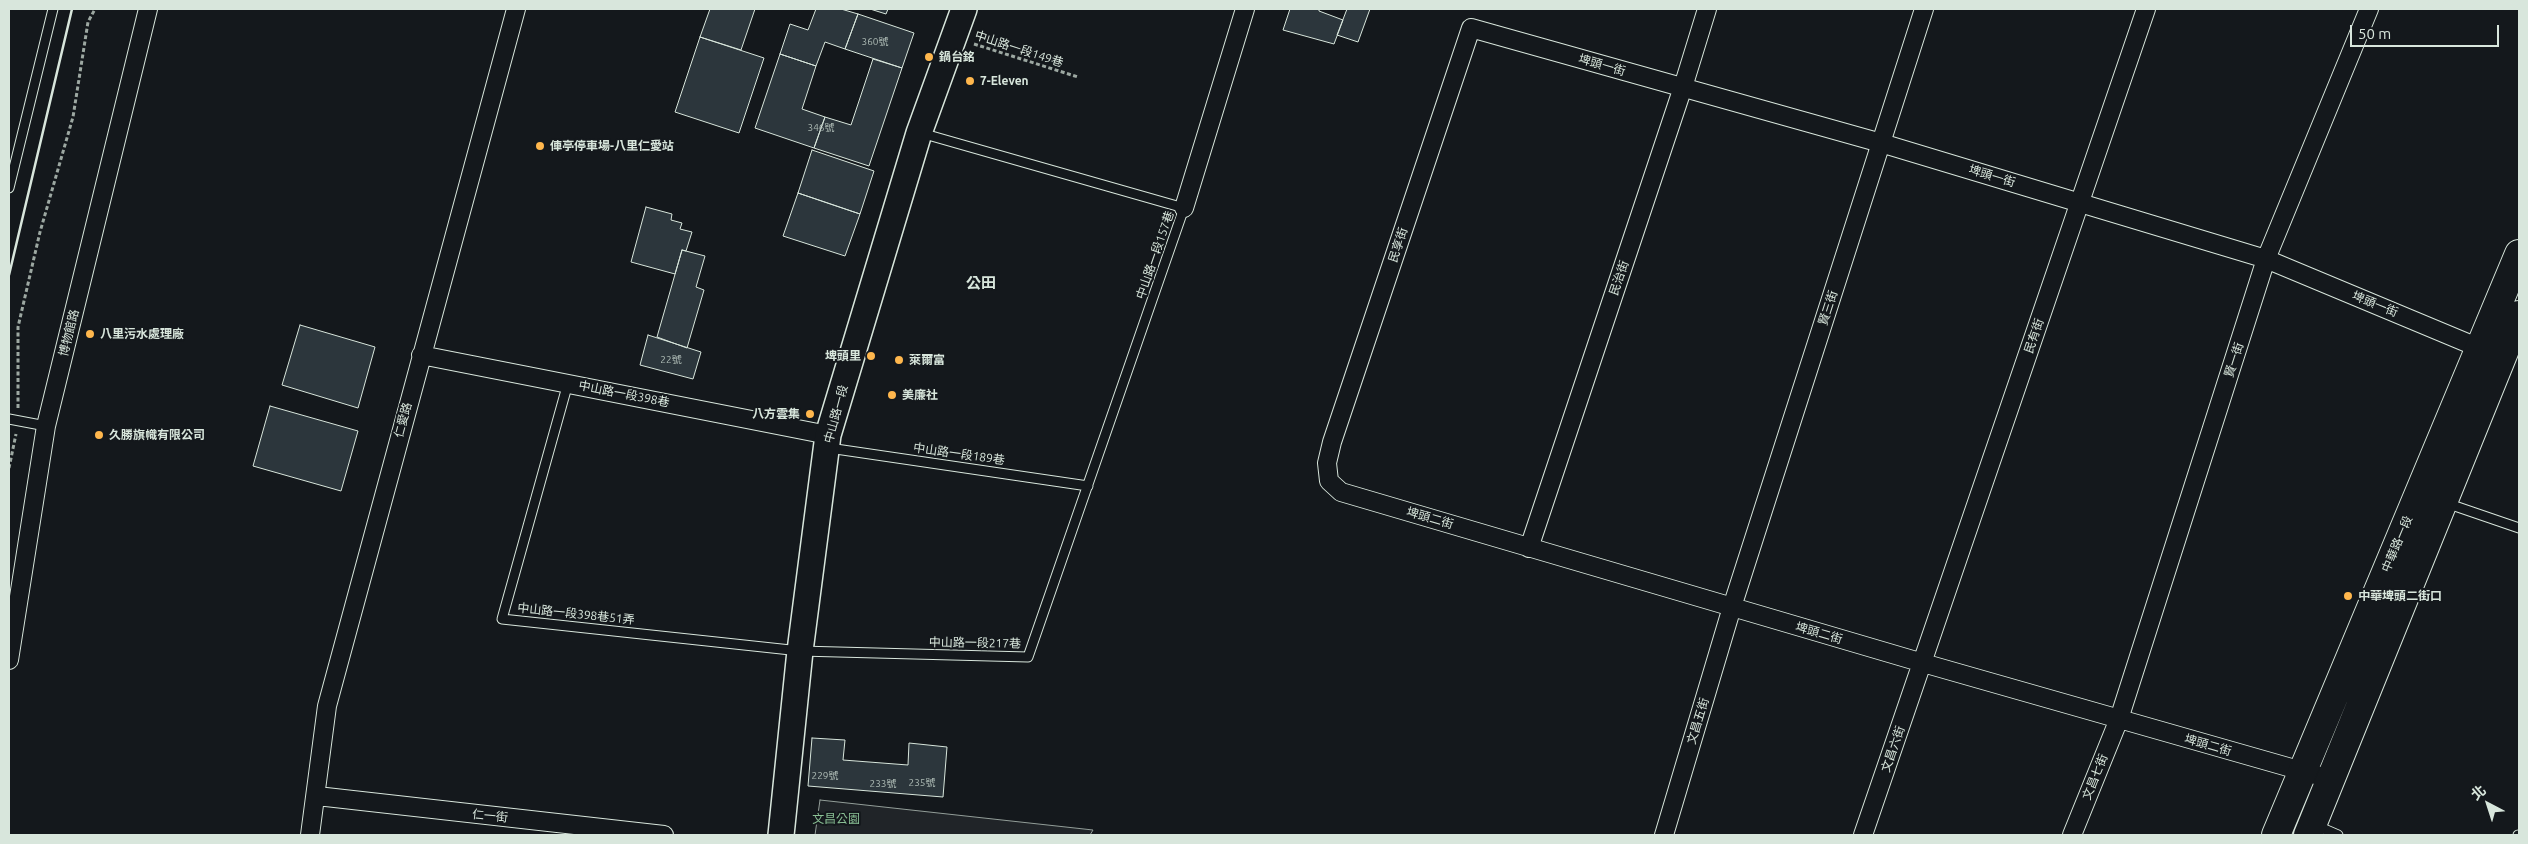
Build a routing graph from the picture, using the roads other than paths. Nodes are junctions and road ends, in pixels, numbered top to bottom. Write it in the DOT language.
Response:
graph roads {
  1 [pos="53,9"];
  2 [pos="148,9"];
  3 [pos="516,9"];
  4 [pos="964,9"];
  5 [pos="1245,9"];
  6 [pos="1707,9"];
  7 [pos="1924,9"];
  8 [pos="2146,9"];
  9 [pos="2370,9"];
  10 [pos="1471,28"];
  11 [pos="1683,87"];
  12 [pos="919,133"];
  13 [pos="1881,143"];
  14 [pos="9,188"];
  15 [pos="2080,203"];
  16 [pos="1184,208"];
  17 [pos="2519,254"];
  18 [pos="2266,259"];
  19 [pos="2519,315"];
  20 [pos="2491,352"];
  21 [pos="421,355"];
  22 [pos="568,383"];
  23 [pos="13,420"];
  24 [pos="46,426"];
  25 [pos="827,441"];
  26 [pos="1327,463"];
  27 [pos="1088,486"];
  28 [pos="2444,503"];
  29 [pos="2519,528"];
  30 [pos="1529,548"];
  31 [pos="1732,607"];
  32 [pos="800,651"];
  33 [pos="9,660"];
  34 [pos="1923,663"];
  35 [pos="2119,719"];
  36 [pos="2302,771"];
  37 [pos="2330,780"];
  38 [pos="317,796"];
  39 [pos="2310,830"];
  40 [pos="310,835"];
  41 [pos="664,835"];
  42 [pos="782,835"];
  43 [pos="1664,835"];
  44 [pos="1863,835"];
  45 [pos="2072,835"];
  46 [pos="2276,835"];
  47 [pos="2338,835"];
  1 -- 14 [label="lane"];
  2 -- 24 [label="street, 博物館路"];
  3 -- 21 [label="street, 仁愛路"];
  4 -- 12 [label="main road, 中山路一段"];
  5 -- 16 [label="street"];
  6 -- 11 [label="street, 民治街"];
  7 -- 13 [label="street, 賢三街"];
  8 -- 15 [label="street, 民有街"];
  9 -- 18 [label="street, 賢一街"];
  10 -- 11 [label="street, 埤頭一街"];
  10 -- 26 [label="street, 民享街"];
  11 -- 13 [label="street, 埤頭一街"];
  11 -- 30 [label="street, 民治街"];
  12 -- 16 [label="lane, 中山路一段157巷"];
  12 -- 25 [label="main road, 中山路一段"];
  13 -- 15 [label="street, 埤頭一街"];
  13 -- 31 [label="street, 賢三街"];
  15 -- 18 [label="street, 埤頭一街"];
  15 -- 34 [label="street, 民有街"];
  16 -- 27 [label="lane, 中山路一段157巷"];
  17 -- 20 [label="main road, 中華路一段"];
  18 -- 20 [label="street, 埤頭一街"];
  18 -- 35 [label="street, 賢一街"];
  19 -- 20 [label="main road, 中華路一段"];
  20 -- 28 [label="main road, 中華路一段"];
  20 -- 36 [label="main road, 中華路一段"];
  21 -- 22 [label="street, 中山路一段398巷"];
  21 -- 38 [label="street, 仁愛路"];
  22 -- 25 [label="street, 中山路一段398巷"];
  22 -- 32 [label="lane, 中山路一段398巷51弄"];
  23 -- 24 [label="lane"];
  24 -- 33 [label="street, 博物館路"];
  25 -- 27 [label="lane, 中山路一段189巷"];
  25 -- 32 [label="main road, 中山路一段"];
  26 -- 30 [label="street, 埤頭二街"];
  27 -- 32 [label="lane, 中山路一段217巷"];
  28 -- 29 [label="lane"];
  28 -- 37 [label="main road, 中華路一段"];
  30 -- 31 [label="street, 埤頭二街"];
  31 -- 34 [label="street, 埤頭二街"];
  31 -- 43 [label="street, 文昌五街"];
  32 -- 42 [label="main road, 中山路一段"];
  34 -- 35 [label="street, 埤頭二街"];
  34 -- 44 [label="street, 文昌六街"];
  35 -- 36 [label="street, 埤頭二街"];
  35 -- 45 [label="street, 文昌七街"];
  36 -- 37 [label="street, 埤頭二街"];
  36 -- 46 [label="main road, 中華路一段"];
  37 -- 39 [label="main road, 中華路一段"];
  38 -- 40 [label="street, 仁愛路"];
  38 -- 41 [label="street, 仁一街"];
  39 -- 47 [label="lane"];
}
